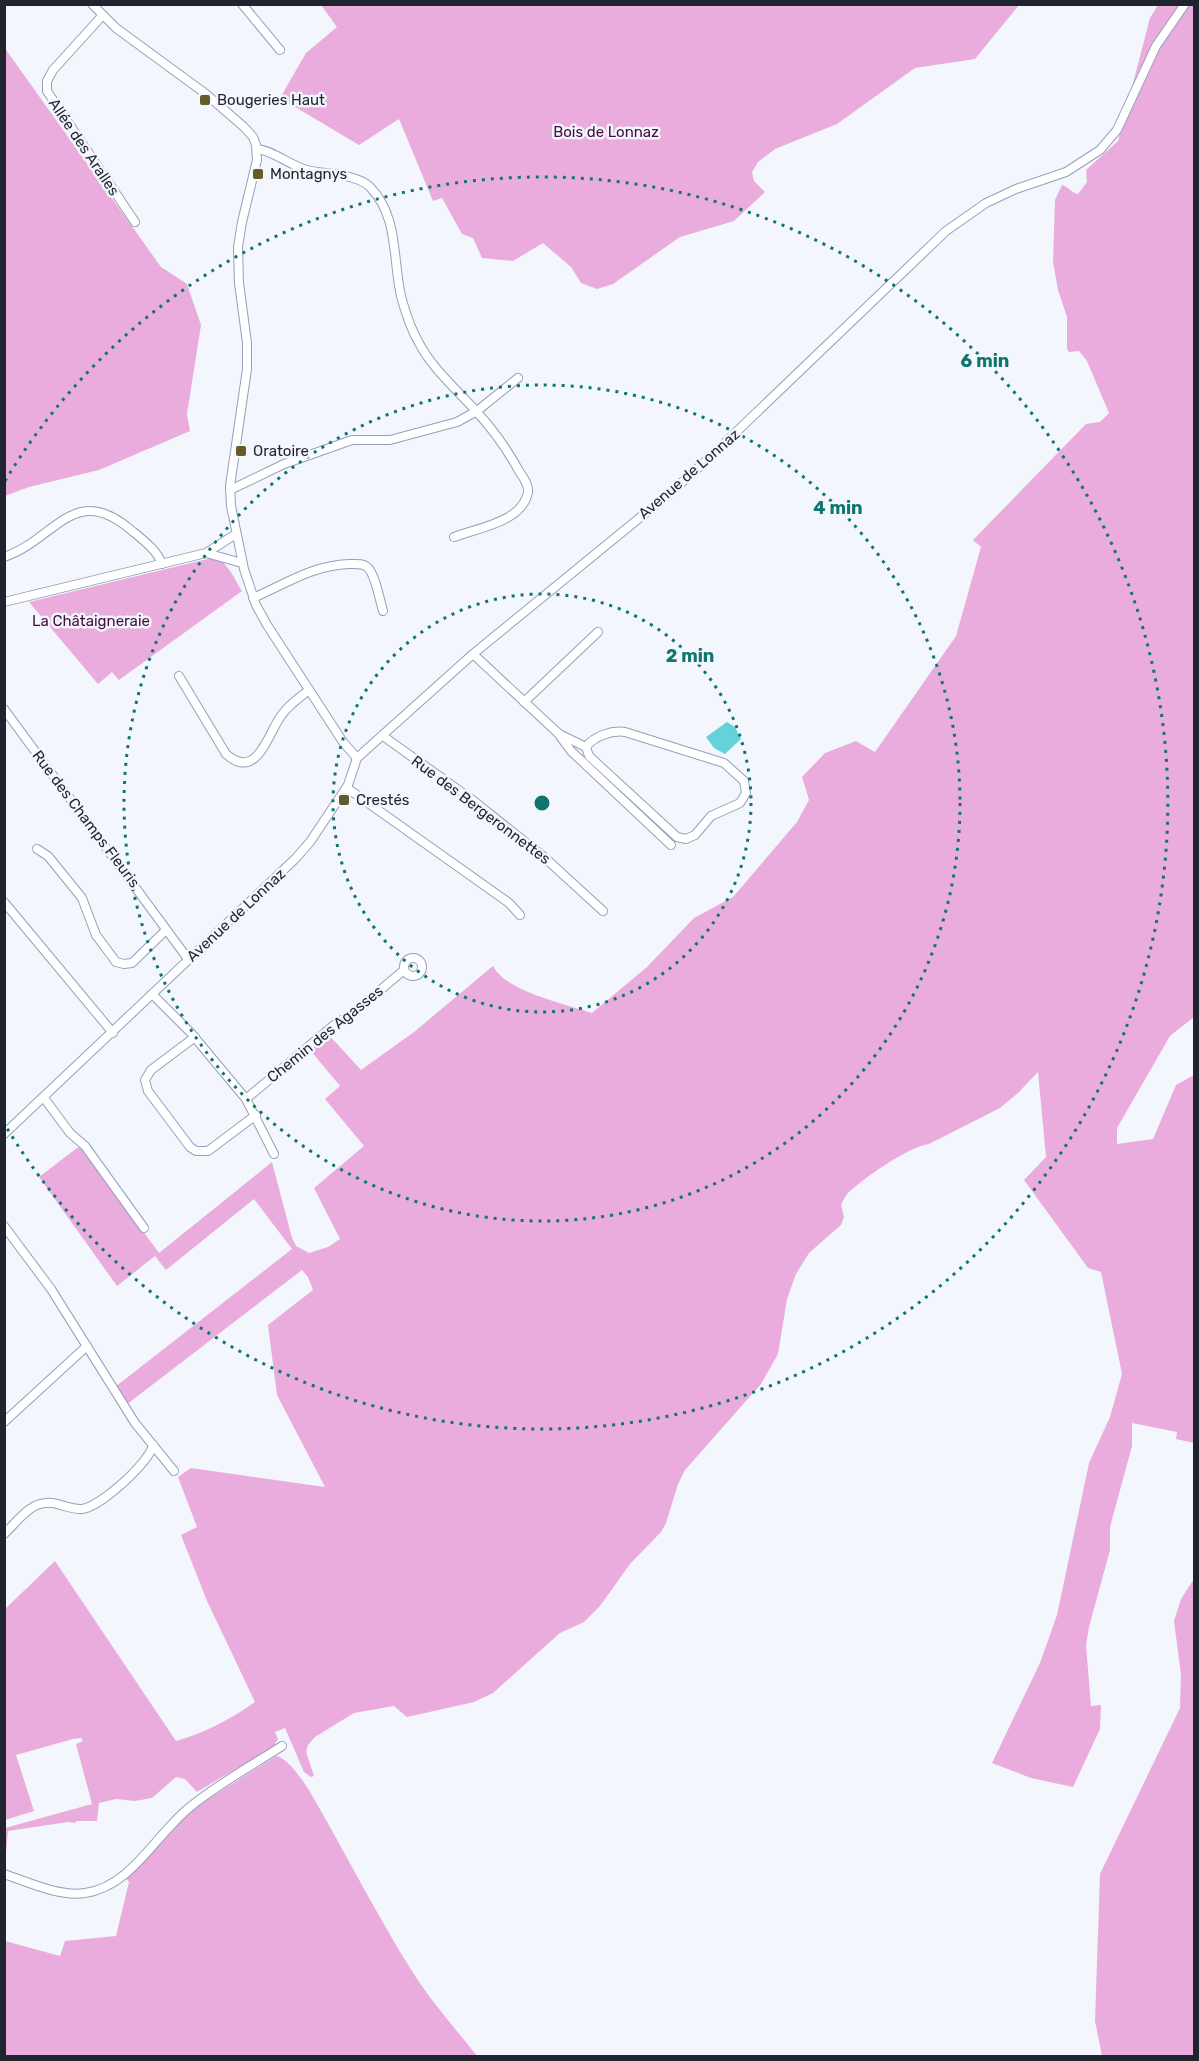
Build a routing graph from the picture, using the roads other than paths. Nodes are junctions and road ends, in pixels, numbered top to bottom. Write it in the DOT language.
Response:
graph roads {
  1 [pos="92,4"];
  2 [pos="242,4"];
  3 [pos="1185,4"];
  4 [pos="102,16"];
  5 [pos="280,50"];
  6 [pos="257,149"];
  7 [pos="135,222"];
  8 [pos="518,378"];
  9 [pos="477,411"];
  10 [pos="230,490"];
  11 [pos="236,534"];
  12 [pos="454,537"];
  13 [pos="206,553"];
  14 [pos="4,557"];
  15 [pos="242,563"];
  16 [pos="162,564"];
  17 [pos="253,598"];
  18 [pos="4,602"];
  19 [pos="383,611"];
  20 [pos="598,632"];
  21 [pos="473,654"];
  22 [pos="179,676"];
  23 [pos="309,690"];
  24 [pos="524,702"];
  25 [pos="4,709"];
  26 [pos="559,734"];
  27 [pos="383,736"];
  28 [pos="586,747"];
  29 [pos="357,758"];
  30 [pos="346,788"];
  31 [pos="671,845"];
  32 [pos="37,849"];
  33 [pos="4,902"];
  34 [pos="603,911"];
  35 [pos="520,915"];
  36 [pos="166,930"];
  37 [pos="188,959"];
  38 [pos="404,970"];
  39 [pos="152,994"];
  40 [pos="113,1033"];
  41 [pos="195,1037"];
  42 [pos="44,1098"];
  43 [pos="246,1099"];
  44 [pos="256,1116"];
  45 [pos="4,1134"];
  46 [pos="274,1154"];
  47 [pos="4,1226"];
  48 [pos="144,1228"];
  49 [pos="87,1346"];
  50 [pos="4,1422"];
  51 [pos="153,1445"];
  52 [pos="174,1471"];
  53 [pos="4,1534"];
  54 [pos="282,1746"];
  55 [pos="4,1875"];
  1 -- 4 [label="street"];
  2 -- 5 [label="street"];
  3 -- 21 [label="street, Avenue de Lonnaz"];
  4 -- 6 [label="street"];
  4 -- 7 [label="street, Allée des Aralles"];
  6 -- 9 [label="street"];
  6 -- 10 [label="street"];
  8 -- 9 [label="street"];
  9 -- 10 [label="street"];
  9 -- 12 [label="street"];
  10 -- 11 [label="street"];
  11 -- 13 [label="street"];
  11 -- 15 [label="street"];
  13 -- 15 [label="street"];
  13 -- 16 [label="street"];
  14 -- 16 [label="street"];
  15 -- 17 [label="street"];
  16 -- 18 [label="street"];
  17 -- 19 [label="street"];
  17 -- 23 [label="street"];
  20 -- 24 [label="street"];
  21 -- 24 [label="street"];
  21 -- 27 [label="street, Avenue de Lonnaz"];
  22 -- 23 [label="street"];
  23 -- 29 [label="street"];
  24 -- 26 [label="street"];
  25 -- 36 [label="street, Rue des Champs Fleuris"];
  26 -- 28 [label="street"];
  26 -- 31 [label="street"];
  27 -- 29 [label="street, Avenue de Lonnaz"];
  27 -- 34 [label="street, Rue des Bergeronnettes"];
  28 -- 28 [label="street"];
  29 -- 30 [label="street, Avenue de Lonnaz"];
  30 -- 35 [label="street"];
  30 -- 37 [label="street, Avenue de Lonnaz"];
  32 -- 36 [label="street"];
  33 -- 40 [label="street"];
  36 -- 37 [label="street, Rue des Champs Fleuris"];
  37 -- 39 [label="street, Avenue de Lonnaz"];
  38 -- 43 [label="street, Chemin des Agasses"];
  39 -- 40 [label="street, Avenue de Lonnaz"];
  39 -- 41 [label="street"];
  40 -- 42 [label="street, Avenue de Lonnaz"];
  41 -- 43 [label="street"];
  41 -- 44 [label="street"];
  42 -- 45 [label="street, Avenue de Lonnaz"];
  42 -- 48 [label="street"];
  43 -- 44 [label="street"];
  44 -- 46 [label="street"];
  47 -- 49 [label="street"];
  49 -- 50 [label="street"];
  49 -- 51 [label="street"];
  51 -- 52 [label="street"];
  51 -- 53 [label="street"];
  54 -- 55 [label="street"];
}
